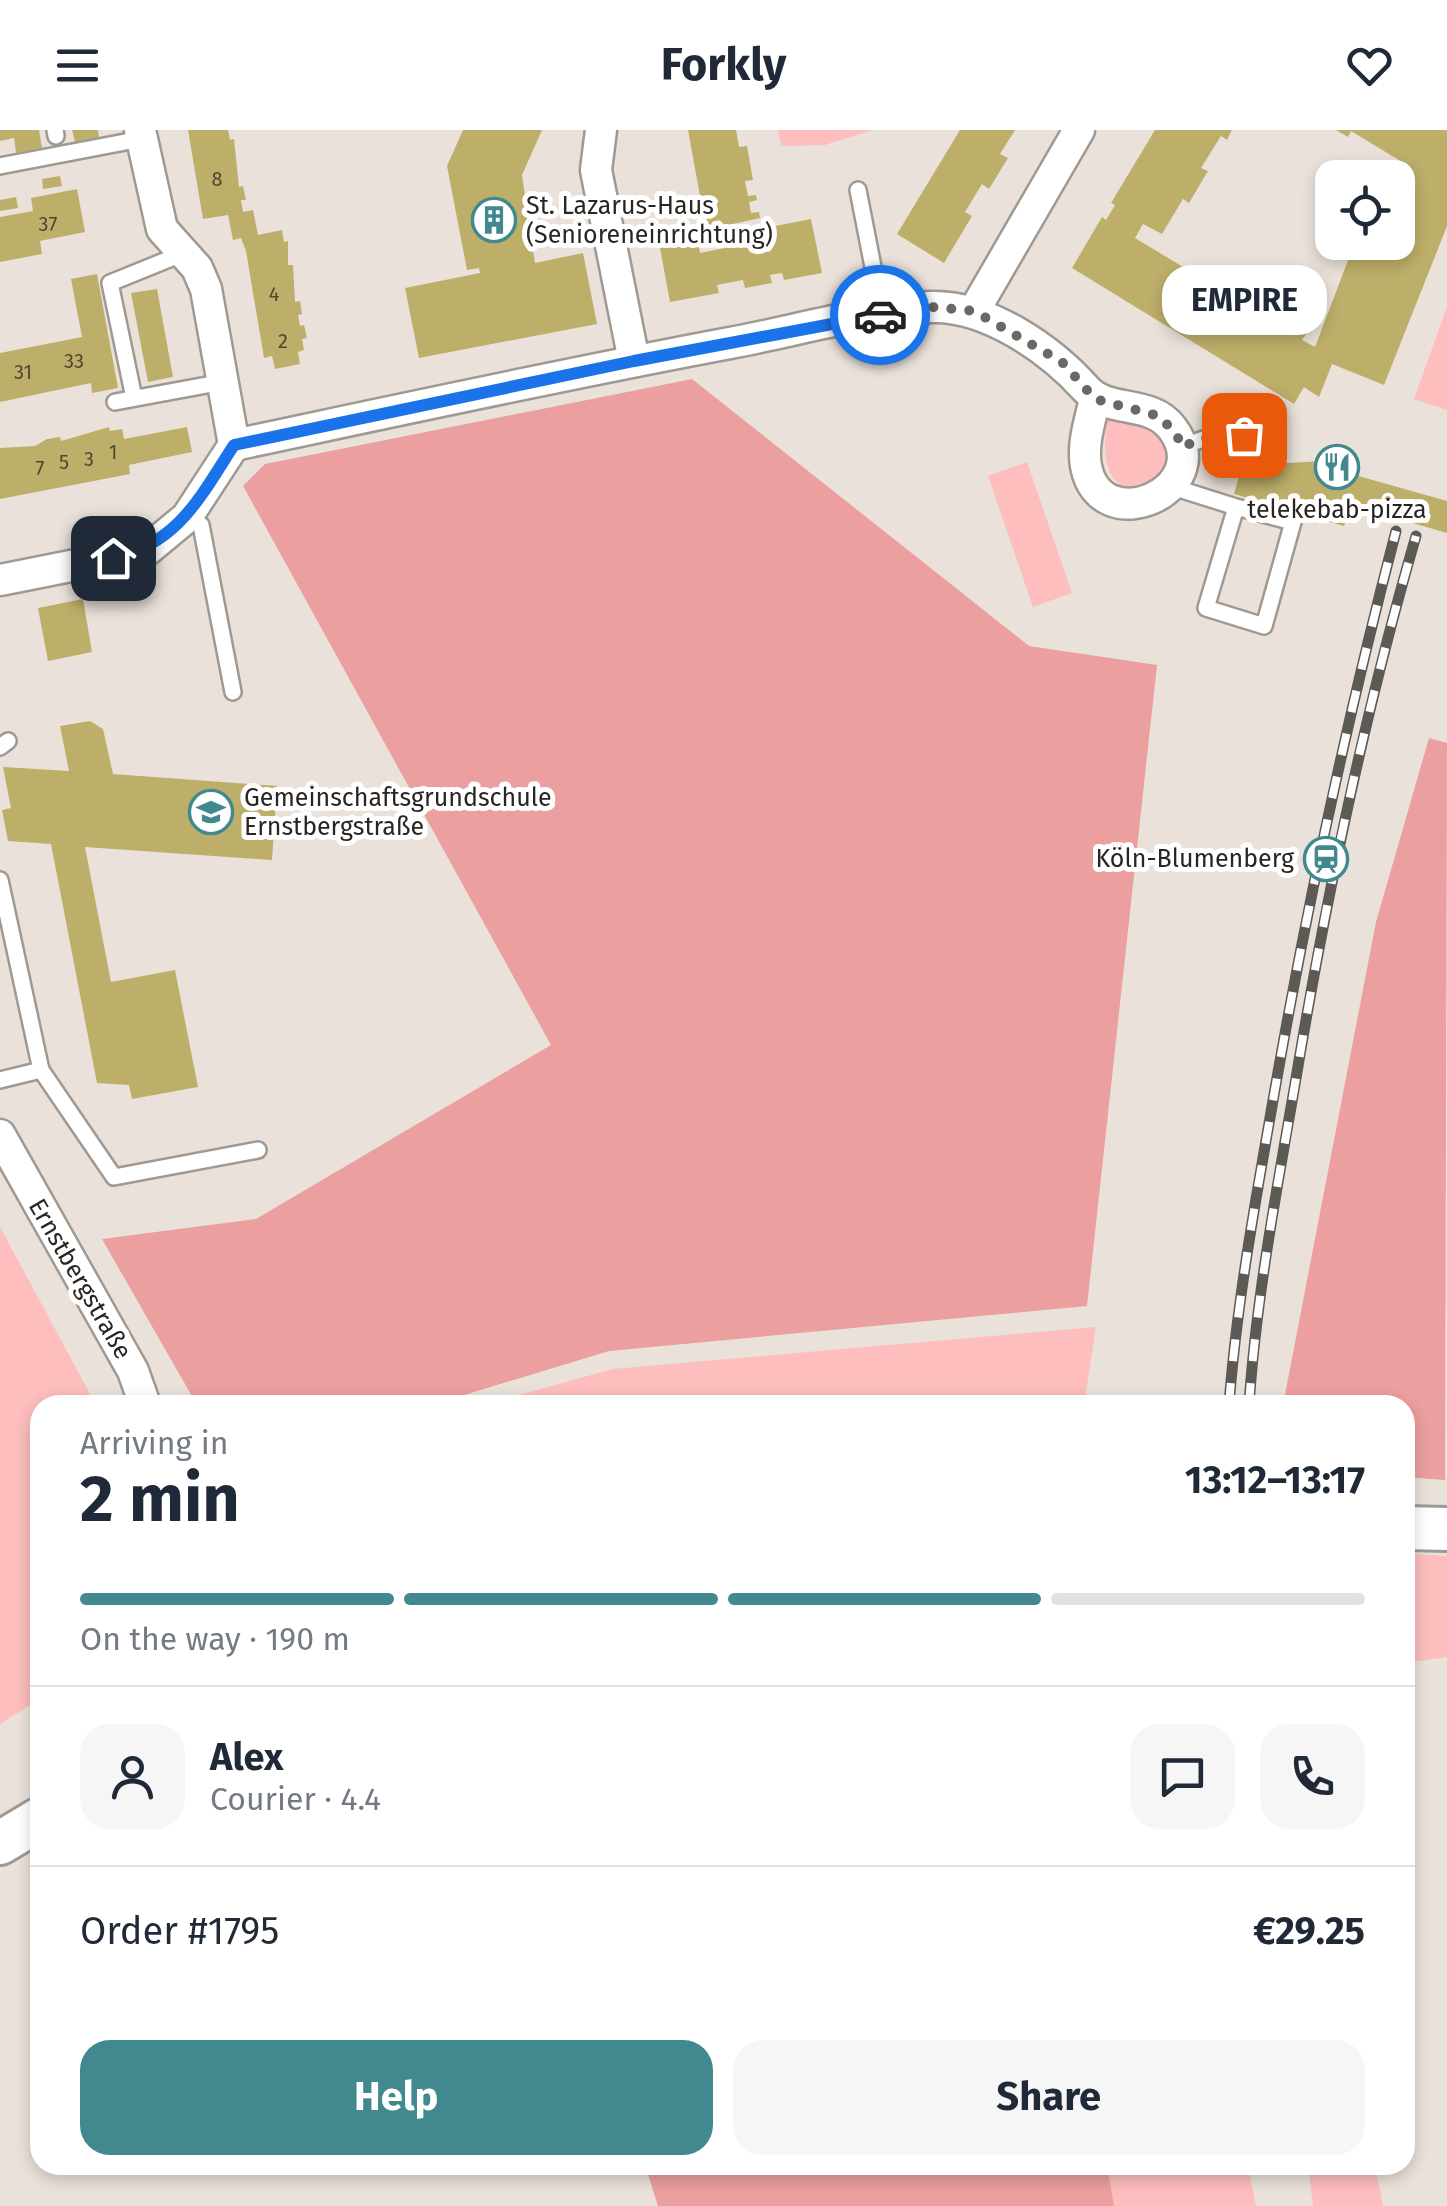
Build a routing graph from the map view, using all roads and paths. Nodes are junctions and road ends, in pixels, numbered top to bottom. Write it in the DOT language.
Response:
graph roads {
  1 [pos="600,130"];
  2 [pos="1079,130"];
  3 [pos="140,135"];
  4 [pos="0,166"];
  5 [pos="858,190"];
  6 [pos="184,253"];
  7 [pos="974,311"];
  8 [pos="882,314"];
  9 [pos="634,361"];
  10 [pos="224,382"];
  11 [pos="134,398"];
  12 [pos="1095,399"];
  13 [pos="115,402"];
  14 [pos="1244,435"];
  15 [pos="234,445"];
  16 [pos="1181,447"];
  17 [pos="1174,483"];
  18 [pos="1236,507"];
  19 [pos="187,517"];
  20 [pos="0,580"];
  21 [pos="233,692"];
  22 [pos="0,880"];
  23 [pos="41,1070"];
  24 [pos="0,1080"];
  25 [pos="0,1135"];
  26 [pos="258,1150"];
  27 [pos="133,1371"];
  28 [pos="141,1395"];
  29 [pos="158,1395"];
  30 [pos="1415,1528"];
  31 [pos="1447,1529"];
  32 [pos="30,1825"];
  33 [pos="0,1842"];
  1 -- 9 [label="street"];
  2 -- 7 [label="street"];
  3 -- 4 [label="lane"];
  3 -- 6 [label="street"];
  5 -- 8 [label="lane"];
  6 -- 10 [label="street"];
  6 -- 11 [label="lane"];
  7 -- 8 [label="street"];
  7 -- 12 [label="street"];
  8 -- 9 [label="street"];
  9 -- 15 [label="street"];
  10 -- 11 [label="lane"];
  10 -- 15 [label="street"];
  11 -- 13 [label="lane"];
  12 -- 16 [label="street"];
  12 -- 17 [label="street"];
  14 -- 16 [label="lane"];
  15 -- 19 [label="street"];
  16 -- 17 [label="street"];
  17 -- 18 [label="lane"];
  18 -- 18 [label="lane"];
  19 -- 20 [label="street"];
  19 -- 21 [label="lane"];
  22 -- 23 [label="lane"];
  23 -- 24 [label="lane"];
  23 -- 26 [label="lane"];
  25 -- 27 [label="street, Ernstbergstraße"];
  27 -- 28 [label="street, Ernstbergstraße"];
  27 -- 29 [label="street, Ernstbergstraße"];
  30 -- 31 [label="main road"];
  32 -- 33 [label="main road"];
}
